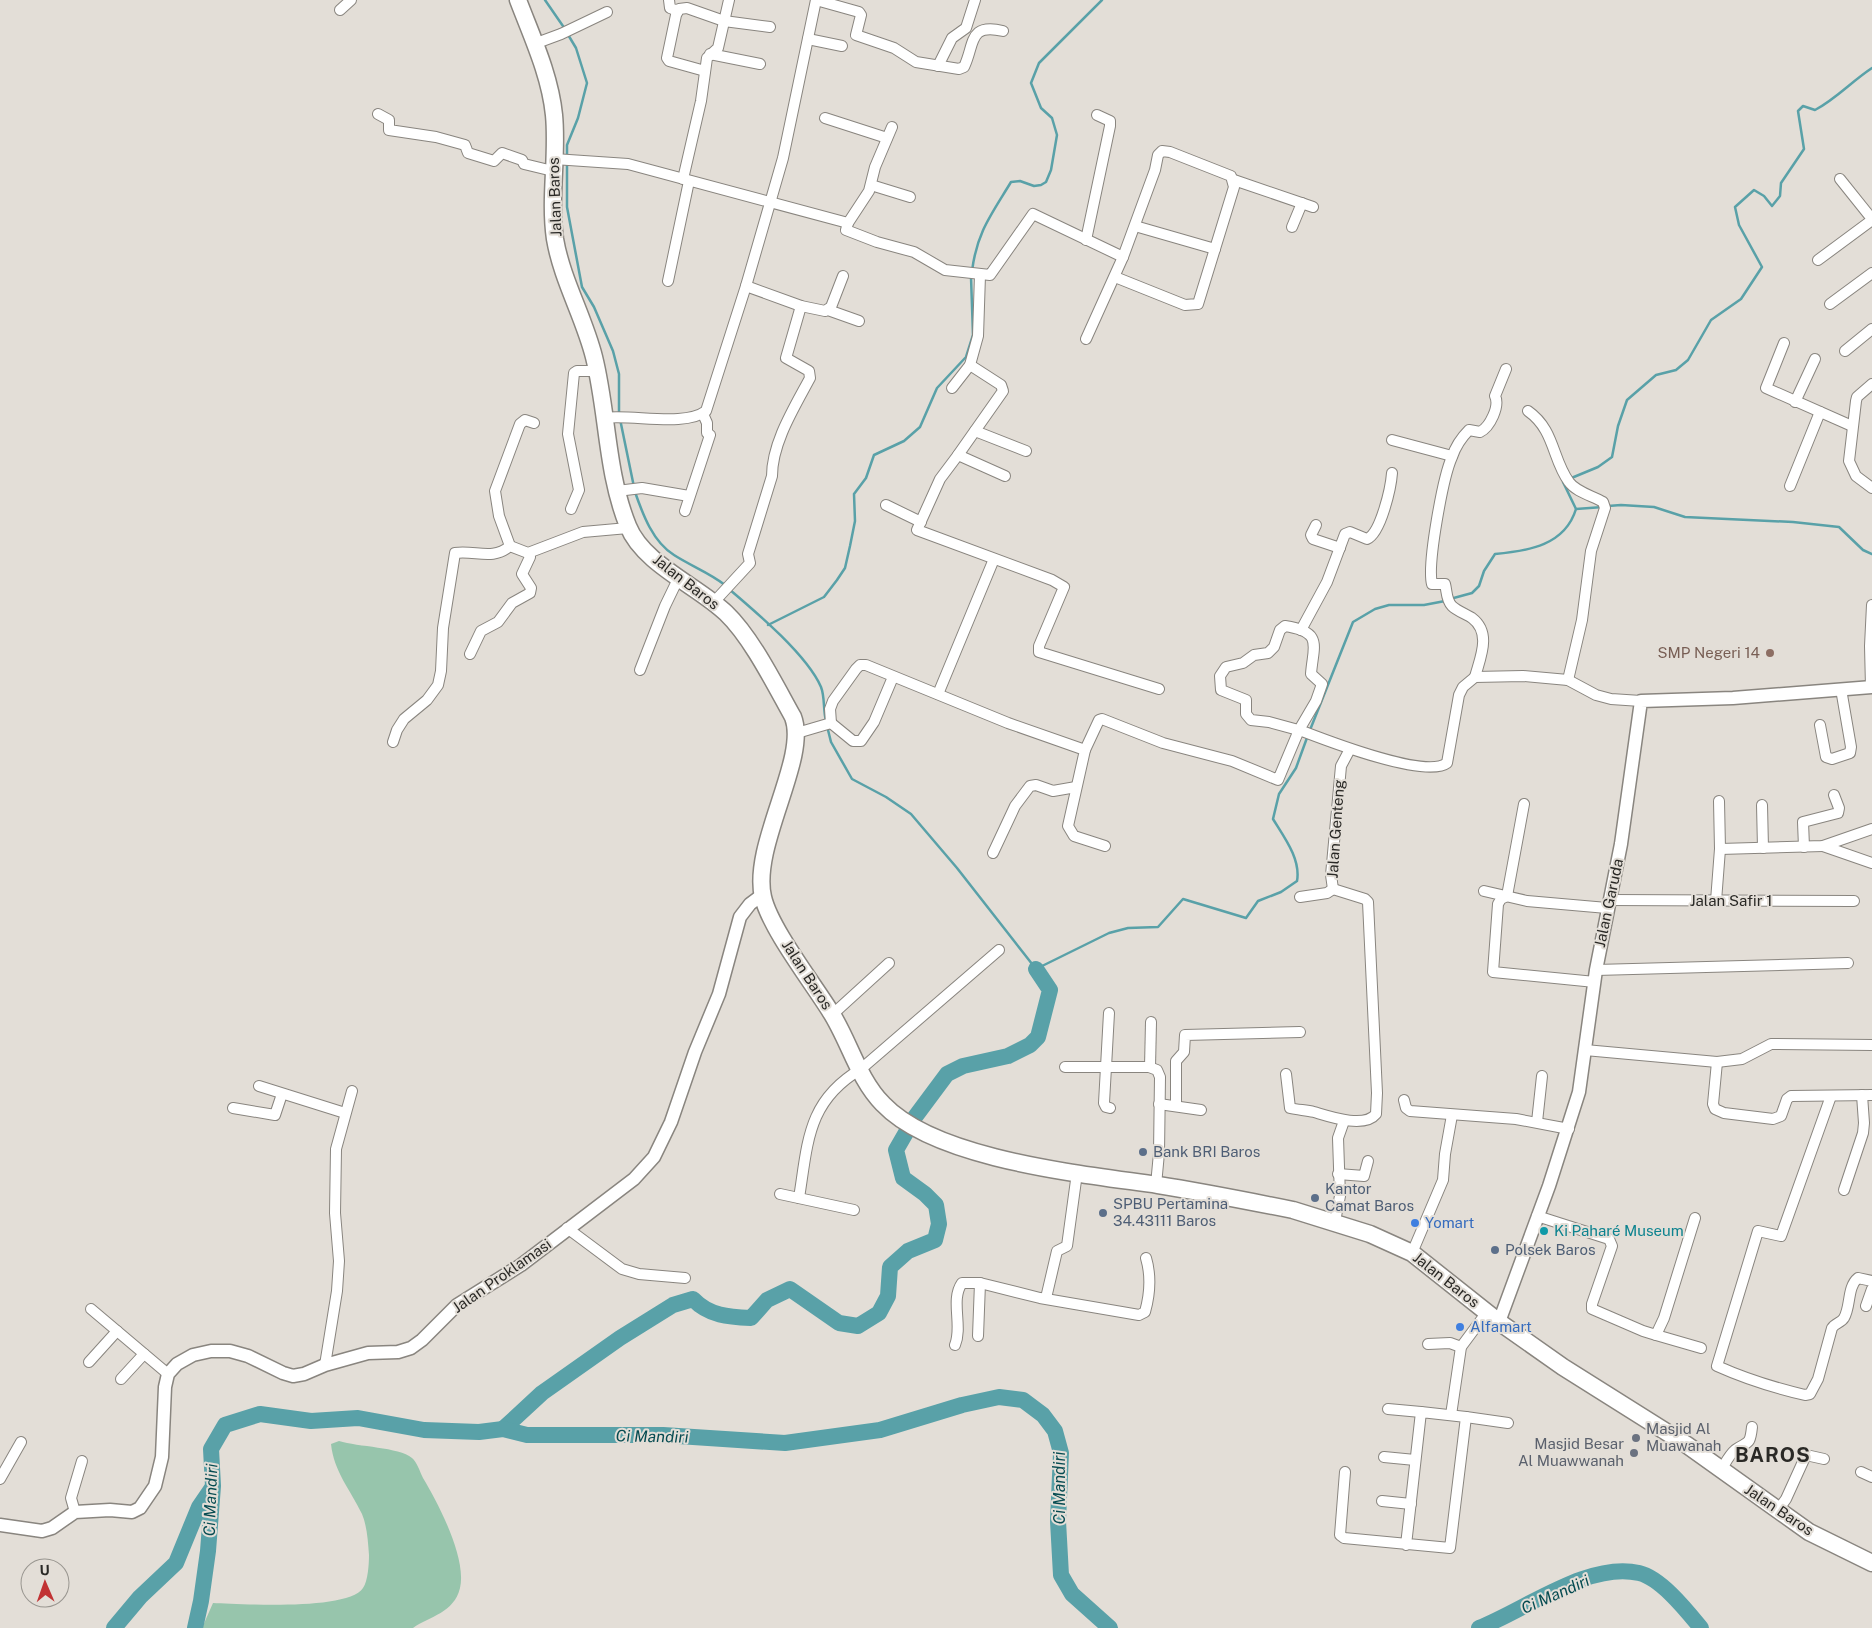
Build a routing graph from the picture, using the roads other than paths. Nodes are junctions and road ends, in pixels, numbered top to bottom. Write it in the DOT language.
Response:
graph roads {
  1 [pos="351,0"];
  2 [pos="518,0"];
  3 [pos="669,0"];
  4 [pos="729,0"];
  5 [pos="816,0"];
  6 [pos="975,0"];
  7 [pos="340,10"];
  8 [pos="678,11"];
  9 [pos="607,12"];
  10 [pos="724,21"];
  11 [pos="770,27"];
  12 [pos="1003,31"];
  13 [pos="808,40"];
  14 [pos="534,44"];
  15 [pos="842,46"];
  16 [pos="710,54"];
  17 [pos="760,64"];
  18 [pos="938,66"];
  19 [pos="705,71"];
  20 [pos="378,114"];
  21 [pos="1097,114"];
  22 [pos="825,118"];
  23 [pos="892,127"];
  24 [pos="887,138"];
  25 [pos="556,163"];
  26 [pos="1840,179"];
  27 [pos="686,180"];
  28 [pos="1234,180"];
  29 [pos="872,185"];
  30 [pos="910,197"];
  31 [pos="770,202"];
  32 [pos="1302,203"];
  33 [pos="1313,207"];
  34 [pos="1872,220"];
  35 [pos="848,223"];
  36 [pos="1135,226"];
  37 [pos="1292,227"];
  38 [pos="1086,240"];
  39 [pos="1215,249"];
  40 [pos="1123,257"];
  41 [pos="1818,260"];
  42 [pos="1872,273"];
  43 [pos="977,274"];
  44 [pos="843,276"];
  45 [pos="1115,277"];
  46 [pos="668,281"];
  47 [pos="746,286"];
  48 [pos="1830,304"];
  49 [pos="801,306"];
  50 [pos="828,310"];
  51 [pos="859,321"];
  52 [pos="1872,329"];
  53 [pos="1086,339"];
  54 [pos="1784,343"];
  55 [pos="1845,351"];
  56 [pos="1815,359"];
  57 [pos="970,365"];
  58 [pos="1506,369"];
  59 [pos="596,371"];
  60 [pos="1872,384"];
  61 [pos="952,388"];
  62 [pos="1796,402"];
  63 [pos="1528,411"];
  64 [pos="1820,412"];
  65 [pos="703,414"];
  66 [pos="608,417"];
  67 [pos="534,423"];
  68 [pos="1852,426"];
  69 [pos="975,432"];
  70 [pos="1392,440"];
  71 [pos="1026,451"];
  72 [pos="958,456"];
  73 [pos="1452,456"];
  74 [pos="1392,473"];
  75 [pos="1005,476"];
  76 [pos="1790,486"];
  77 [pos="1872,488"];
  78 [pos="628,490"];
  79 [pos="689,496"];
  80 [pos="886,505"];
  81 [pos="571,509"];
  82 [pos="685,511"];
  83 [pos="921,522"];
  84 [pos="1316,525"];
  85 [pos="628,528"];
  86 [pos="510,546"];
  87 [pos="1340,548"];
  88 [pos="528,553"];
  89 [pos="994,559"];
  90 [pos="679,577"];
  91 [pos="718,598"];
  92 [pos="1872,605"];
  93 [pos="1301,630"];
  94 [pos="470,654"];
  95 [pos="640,670"];
  96 [pos="893,677"];
  97 [pos="1475,677"];
  98 [pos="1568,680"];
  99 [pos="1872,687"];
  100 [pos="1159,689"];
  101 [pos="1841,689"];
  102 [pos="938,694"];
  103 [pos="1641,701"];
  104 [pos="827,725"];
  105 [pos="1820,726"];
  106 [pos="797,732"];
  107 [pos="1305,732"];
  108 [pos="393,742"];
  109 [pos="1350,749"];
  110 [pos="1086,750"];
  111 [pos="1076,786"];
  112 [pos="1834,795"];
  113 [pos="1719,801"];
  114 [pos="1524,804"];
  115 [pos="1762,806"];
  116 [pos="1872,829"];
  117 [pos="1105,846"];
  118 [pos="1823,846"];
  119 [pos="1804,847"];
  120 [pos="1762,848"];
  121 [pos="1720,849"];
  122 [pos="993,853"];
  123 [pos="1872,863"];
  124 [pos="1333,889"];
  125 [pos="1484,891"];
  126 [pos="762,895"];
  127 [pos="1507,896"];
  128 [pos="1300,897"];
  129 [pos="1716,901"];
  130 [pos="1854,901"];
  131 [pos="1608,904"];
  132 [pos="999,950"];
  133 [pos="889,963"];
  134 [pos="1848,964"];
  135 [pos="1595,976"];
  136 [pos="1109,1013"];
  137 [pos="833,1014"];
  138 [pos="1151,1022"];
  139 [pos="1300,1032"];
  140 [pos="1872,1045"];
  141 [pos="1585,1050"];
  142 [pos="1717,1062"];
  143 [pos="1064,1067"];
  144 [pos="1106,1067"];
  145 [pos="1150,1067"];
  146 [pos="861,1070"];
  147 [pos="1286,1074"];
  148 [pos="1542,1076"];
  149 [pos="259,1086"];
  150 [pos="352,1091"];
  151 [pos="282,1094"];
  152 [pos="1867,1095"];
  153 [pos="1831,1096"];
  154 [pos="1404,1100"];
  155 [pos="1159,1104"];
  156 [pos="1176,1105"];
  157 [pos="233,1108"];
  158 [pos="1110,1108"];
  159 [pos="1201,1110"];
  160 [pos="345,1113"];
  161 [pos="1452,1115"];
  162 [pos="1344,1121"];
  163 [pos="1537,1122"];
  164 [pos="1569,1129"];
  165 [pos="1368,1161"];
  166 [pos="1077,1173"];
  167 [pos="1338,1174"];
  168 [pos="1156,1185"];
  169 [pos="1844,1190"];
  170 [pos="780,1194"];
  171 [pos="799,1198"];
  172 [pos="854,1210"];
  173 [pos="1538,1216"];
  174 [pos="1695,1218"];
  175 [pos="1335,1221"];
  176 [pos="568,1228"];
  177 [pos="1412,1253"];
  178 [pos="1146,1258"];
  179 [pos="685,1278"];
  180 [pos="1872,1281"];
  181 [pos="980,1284"];
  182 [pos="1872,1289"];
  183 [pos="1046,1298"];
  184 [pos="1866,1306"];
  185 [pos="91,1309"];
  186 [pos="1493,1317"];
  187 [pos="117,1331"];
  188 [pos="1656,1335"];
  189 [pos="978,1336"];
  190 [pos="1428,1344"];
  191 [pos="955,1345"];
  192 [pos="1461,1347"];
  193 [pos="1701,1348"];
  194 [pos="144,1354"];
  195 [pos="89,1362"];
  196 [pos="325,1365"];
  197 [pos="168,1374"];
  198 [pos="121,1379"];
  199 [pos="1388,1409"];
  200 [pos="1421,1412"];
  201 [pos="1451,1415"];
  202 [pos="1466,1417"];
  203 [pos="1508,1423"];
  204 [pos="1752,1427"];
  205 [pos="21,1442"];
  206 [pos="1384,1457"];
  207 [pos="1824,1459"];
  208 [pos="1415,1460"];
  209 [pos="82,1461"];
  210 [pos="1721,1470"];
  211 [pos="1345,1472"];
  212 [pos="1861,1472"];
  213 [pos="1872,1477"];
  214 [pos="0,1479"];
  215 [pos="1382,1501"];
  216 [pos="1411,1504"];
  217 [pos="1778,1510"];
  218 [pos="76,1512"];
  219 [pos="0,1525"];
  220 [pos="1406,1545"];
  221 [pos="1872,1563"];
  1 -- 7 [label="street"];
  2 -- 14 [label="main road, Jalan Baros"];
  3 -- 8 [label="street"];
  4 -- 10 [label="street"];
  5 -- 13 [label="street"];
  5 -- 18 [label="street"];
  6 -- 18 [label="street"];
  8 -- 10 [label="street"];
  8 -- 19 [label="street"];
  9 -- 14 [label="street"];
  10 -- 11 [label="street"];
  10 -- 16 [label="street"];
  12 -- 18 [label="street"];
  13 -- 15 [label="street"];
  13 -- 31 [label="street"];
  14 -- 25 [label="main road, Jalan Baros"];
  16 -- 17 [label="street"];
  16 -- 19 [label="street"];
  19 -- 27 [label="street"];
  20 -- 25 [label="street"];
  21 -- 38 [label="street"];
  22 -- 24 [label="street"];
  23 -- 24 [label="street"];
  24 -- 29 [label="street"];
  25 -- 27 [label="street"];
  25 -- 59 [label="main road, Jalan Baros"];
  26 -- 34 [label="street"];
  27 -- 31 [label="street"];
  27 -- 46 [label="street"];
  28 -- 32 [label="street"];
  28 -- 36 [label="street"];
  28 -- 39 [label="street"];
  29 -- 30 [label="street"];
  29 -- 35 [label="street"];
  31 -- 35 [label="street"];
  31 -- 47 [label="street"];
  32 -- 33 [label="street"];
  32 -- 37 [label="street"];
  34 -- 41 [label="street"];
  35 -- 43 [label="street"];
  36 -- 39 [label="street"];
  36 -- 40 [label="street"];
  38 -- 40 [label="street"];
  38 -- 43 [label="street"];
  39 -- 45 [label="street"];
  40 -- 45 [label="street"];
  42 -- 48 [label="street"];
  43 -- 57 [label="street"];
  44 -- 50 [label="street"];
  45 -- 53 [label="street"];
  47 -- 49 [label="street"];
  47 -- 65 [label="street"];
  49 -- 50 [label="street"];
  49 -- 91 [label="street"];
  50 -- 51 [label="street"];
  52 -- 55 [label="street"];
  54 -- 62 [label="street"];
  56 -- 62 [label="street"];
  57 -- 61 [label="street"];
  57 -- 69 [label="street"];
  58 -- 73 [label="street"];
  59 -- 66 [label="main road, Jalan Baros"];
  59 -- 81 [label="street"];
  60 -- 68 [label="street"];
  62 -- 64 [label="street"];
  63 -- 98 [label="street"];
  64 -- 68 [label="street"];
  64 -- 76 [label="street"];
  65 -- 66 [label="street"];
  65 -- 79 [label="street"];
  66 -- 78 [label="main road, Jalan Baros"];
  67 -- 86 [label="street"];
  68 -- 77 [label="street"];
  69 -- 71 [label="street"];
  69 -- 72 [label="street"];
  70 -- 73 [label="street"];
  72 -- 75 [label="street"];
  72 -- 83 [label="street"];
  73 -- 97 [label="street"];
  74 -- 87 [label="street"];
  78 -- 79 [label="street"];
  78 -- 85 [label="main road, Jalan Baros"];
  79 -- 82 [label="street"];
  80 -- 83 [label="street"];
  83 -- 89 [label="street"];
  84 -- 87 [label="street"];
  85 -- 88 [label="street"];
  85 -- 90 [label="main road, Jalan Baros"];
  86 -- 88 [label="street"];
  86 -- 108 [label="street"];
  87 -- 93 [label="street"];
  88 -- 94 [label="street"];
  89 -- 100 [label="street"];
  89 -- 102 [label="street"];
  90 -- 91 [label="main road, Jalan Baros"];
  90 -- 95 [label="street"];
  91 -- 106 [label="main road, Jalan Baros"];
  92 -- 99 [label="street"];
  93 -- 107 [label="street"];
  93 -- 107 [label="street"];
  96 -- 102 [label="street"];
  96 -- 104 [label="street"];
  96 -- 104 [label="street"];
  97 -- 98 [label="street"];
  97 -- 109 [label="street"];
  98 -- 103 [label="street"];
  99 -- 101 [label="street"];
  101 -- 103 [label="street"];
  101 -- 105 [label="street"];
  102 -- 110 [label="street"];
  103 -- 131 [label="street, Jalan Garuda"];
  104 -- 106 [label="street"];
  106 -- 126 [label="main road, Jalan Baros"];
  107 -- 109 [label="street"];
  107 -- 110 [label="street"];
  109 -- 124 [label="street, Jalan Genteng"];
  110 -- 111 [label="street"];
  111 -- 117 [label="street"];
  111 -- 122 [label="street"];
  112 -- 119 [label="street"];
  113 -- 121 [label="street"];
  114 -- 127 [label="street"];
  115 -- 120 [label="street"];
  116 -- 118 [label="street"];
  118 -- 119 [label="street"];
  118 -- 123 [label="street"];
  119 -- 120 [label="street"];
  120 -- 121 [label="street"];
  121 -- 129 [label="street"];
  124 -- 128 [label="street"];
  124 -- 162 [label="street, Jalan Genteng"];
  125 -- 127 [label="street, Jalan Safir 1"];
  126 -- 137 [label="main road, Jalan Baros"];
  126 -- 176 [label="street, Jalan Proklamasi"];
  127 -- 131 [label="street, Jalan Safir 1"];
  127 -- 135 [label="street"];
  129 -- 130 [label="street, Jalan Safir 1"];
  129 -- 131 [label="street, Jalan Safir 1"];
  131 -- 135 [label="street, Jalan Garuda"];
  132 -- 146 [label="street"];
  133 -- 137 [label="street"];
  134 -- 135 [label="street"];
  135 -- 141 [label="street, Jalan Garuda"];
  136 -- 144 [label="street"];
  137 -- 146 [label="main road, Jalan Baros"];
  138 -- 145 [label="street"];
  139 -- 156 [label="street"];
  140 -- 142 [label="street"];
  141 -- 142 [label="street"];
  141 -- 164 [label="street, Jalan Garuda"];
  142 -- 153 [label="street"];
  143 -- 144 [label="street"];
  144 -- 145 [label="street"];
  144 -- 158 [label="street"];
  145 -- 155 [label="street"];
  146 -- 166 [label="main road, Jalan Baros"];
  146 -- 171 [label="street"];
  147 -- 162 [label="street"];
  148 -- 163 [label="street"];
  149 -- 151 [label="street"];
  150 -- 160 [label="street"];
  151 -- 157 [label="street"];
  151 -- 160 [label="street"];
  152 -- 153 [label="street"];
  152 -- 169 [label="street"];
  153 -- 180 [label="street"];
  154 -- 161 [label="street"];
  155 -- 156 [label="street"];
  155 -- 168 [label="street"];
  156 -- 159 [label="street"];
  160 -- 196 [label="street"];
  161 -- 163 [label="street"];
  161 -- 177 [label="street"];
  162 -- 167 [label="street"];
  163 -- 164 [label="street"];
  164 -- 173 [label="street, Jalan Garuda"];
  165 -- 167 [label="street"];
  166 -- 168 [label="main road, Jalan Baros"];
  166 -- 183 [label="street"];
  167 -- 175 [label="street"];
  168 -- 175 [label="main road, Jalan Baros"];
  170 -- 171 [label="street"];
  171 -- 172 [label="street"];
  173 -- 186 [label="street, Jalan Garuda"];
  173 -- 188 [label="street"];
  174 -- 188 [label="street"];
  175 -- 177 [label="main road, Jalan Baros"];
  176 -- 179 [label="street"];
  176 -- 196 [label="street, Jalan Proklamasi"];
  177 -- 186 [label="main road, Jalan Baros"];
  178 -- 183 [label="street"];
  181 -- 183 [label="street"];
  181 -- 189 [label="street"];
  181 -- 191 [label="street"];
  182 -- 184 [label="street"];
  185 -- 187 [label="street"];
  186 -- 192 [label="street"];
  186 -- 210 [label="main road, Jalan Baros"];
  187 -- 194 [label="street"];
  187 -- 195 [label="street"];
  188 -- 193 [label="street"];
  190 -- 192 [label="street"];
  192 -- 201 [label="street"];
  194 -- 197 [label="street"];
  194 -- 198 [label="street"];
  196 -- 197 [label="street, Jalan Proklamasi"];
  197 -- 218 [label="street"];
  199 -- 200 [label="street"];
  200 -- 201 [label="street"];
  200 -- 208 [label="street"];
  201 -- 202 [label="street"];
  202 -- 203 [label="street"];
  202 -- 220 [label="street"];
  204 -- 210 [label="street"];
  205 -- 214 [label="street"];
  206 -- 208 [label="street"];
  207 -- 217 [label="street"];
  208 -- 216 [label="street"];
  209 -- 218 [label="street"];
  210 -- 217 [label="main road, Jalan Baros"];
  211 -- 220 [label="street"];
  212 -- 213 [label="street"];
  215 -- 216 [label="street"];
  216 -- 220 [label="street"];
  217 -- 221 [label="main road, Jalan Baros"];
  218 -- 219 [label="street"];
}
